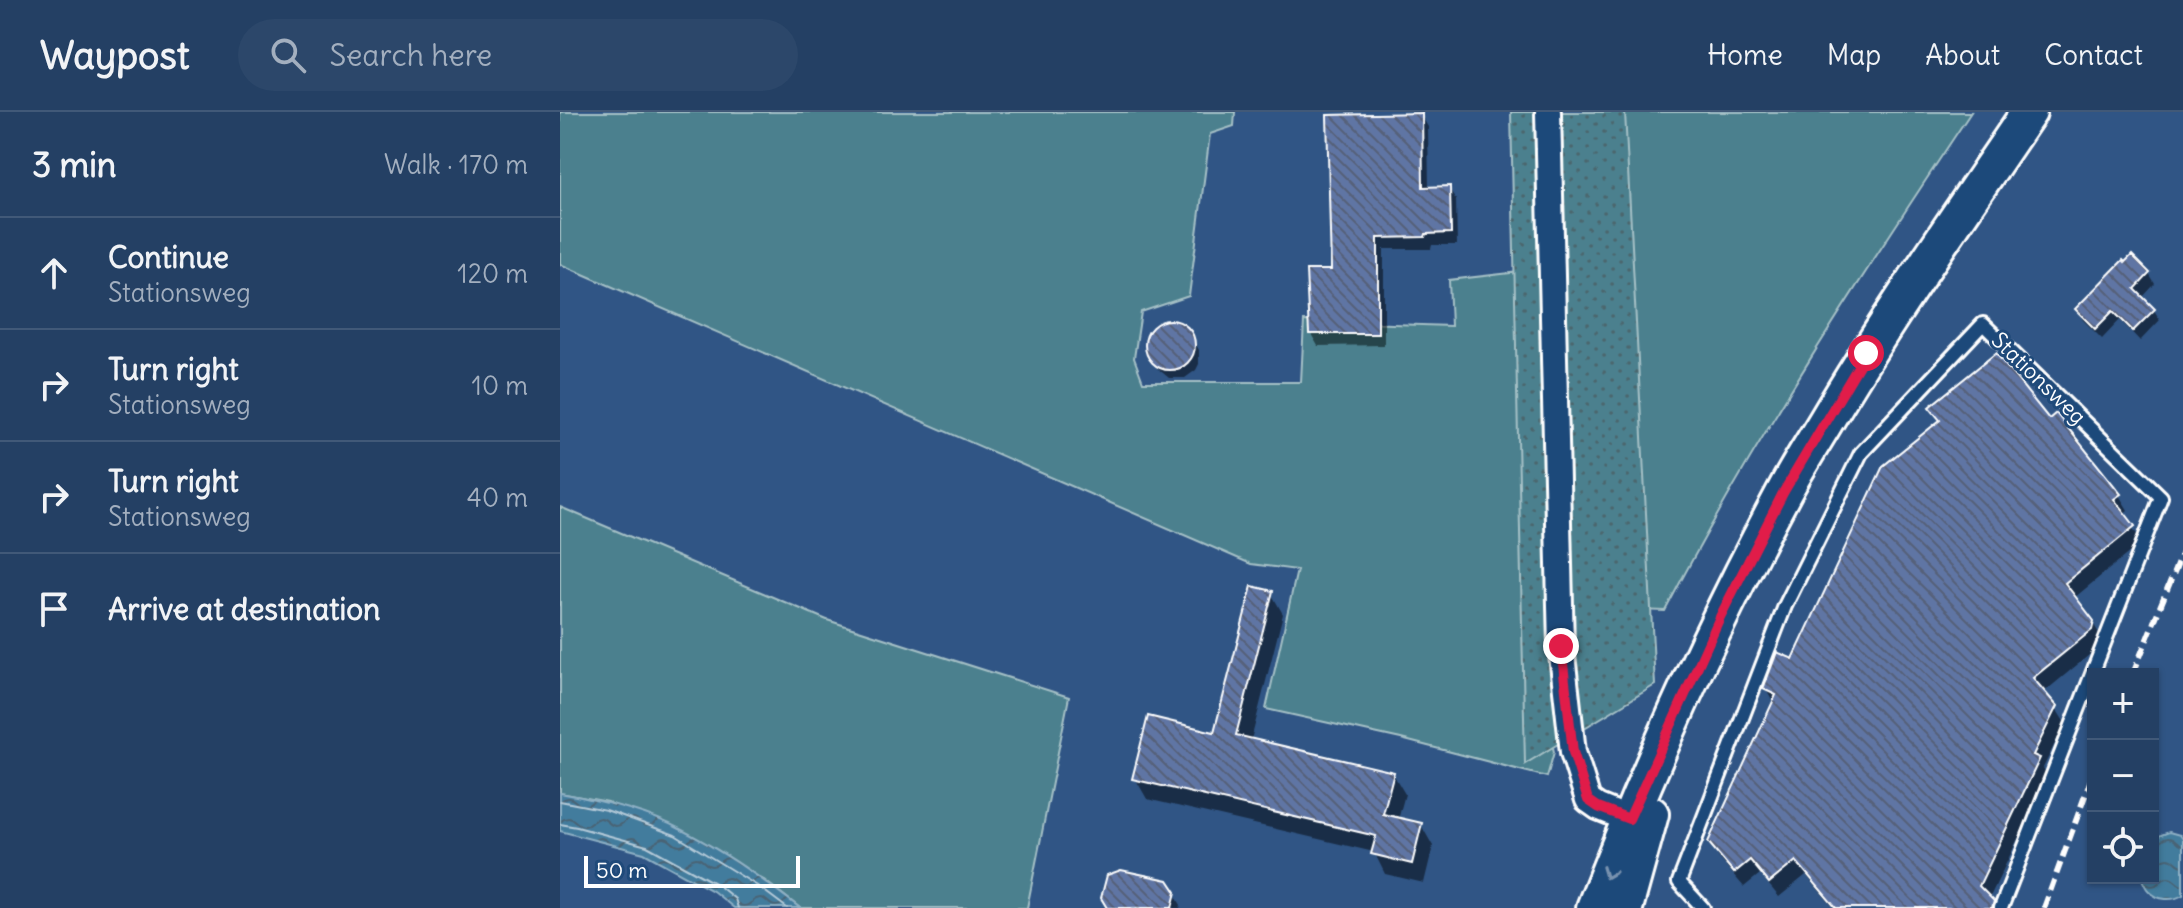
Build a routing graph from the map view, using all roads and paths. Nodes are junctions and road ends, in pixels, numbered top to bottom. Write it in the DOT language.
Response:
graph roads {
  1 [pos="1548,112"];
  2 [pos="2029,112"];
  3 [pos="1638,823"];
  4 [pos="1594,908"];
  5 [pos="1625,908"];
  6 [pos="1703,908"];
  7 [pos="2001,908"];
  1 -- 3 [label="street"];
  2 -- 3 [label="main road"];
  3 -- 4 [label="main road, one-way"];
  3 -- 5 [label="main road"];
  6 -- 7 [label="lane, Stationsweg"];
}
